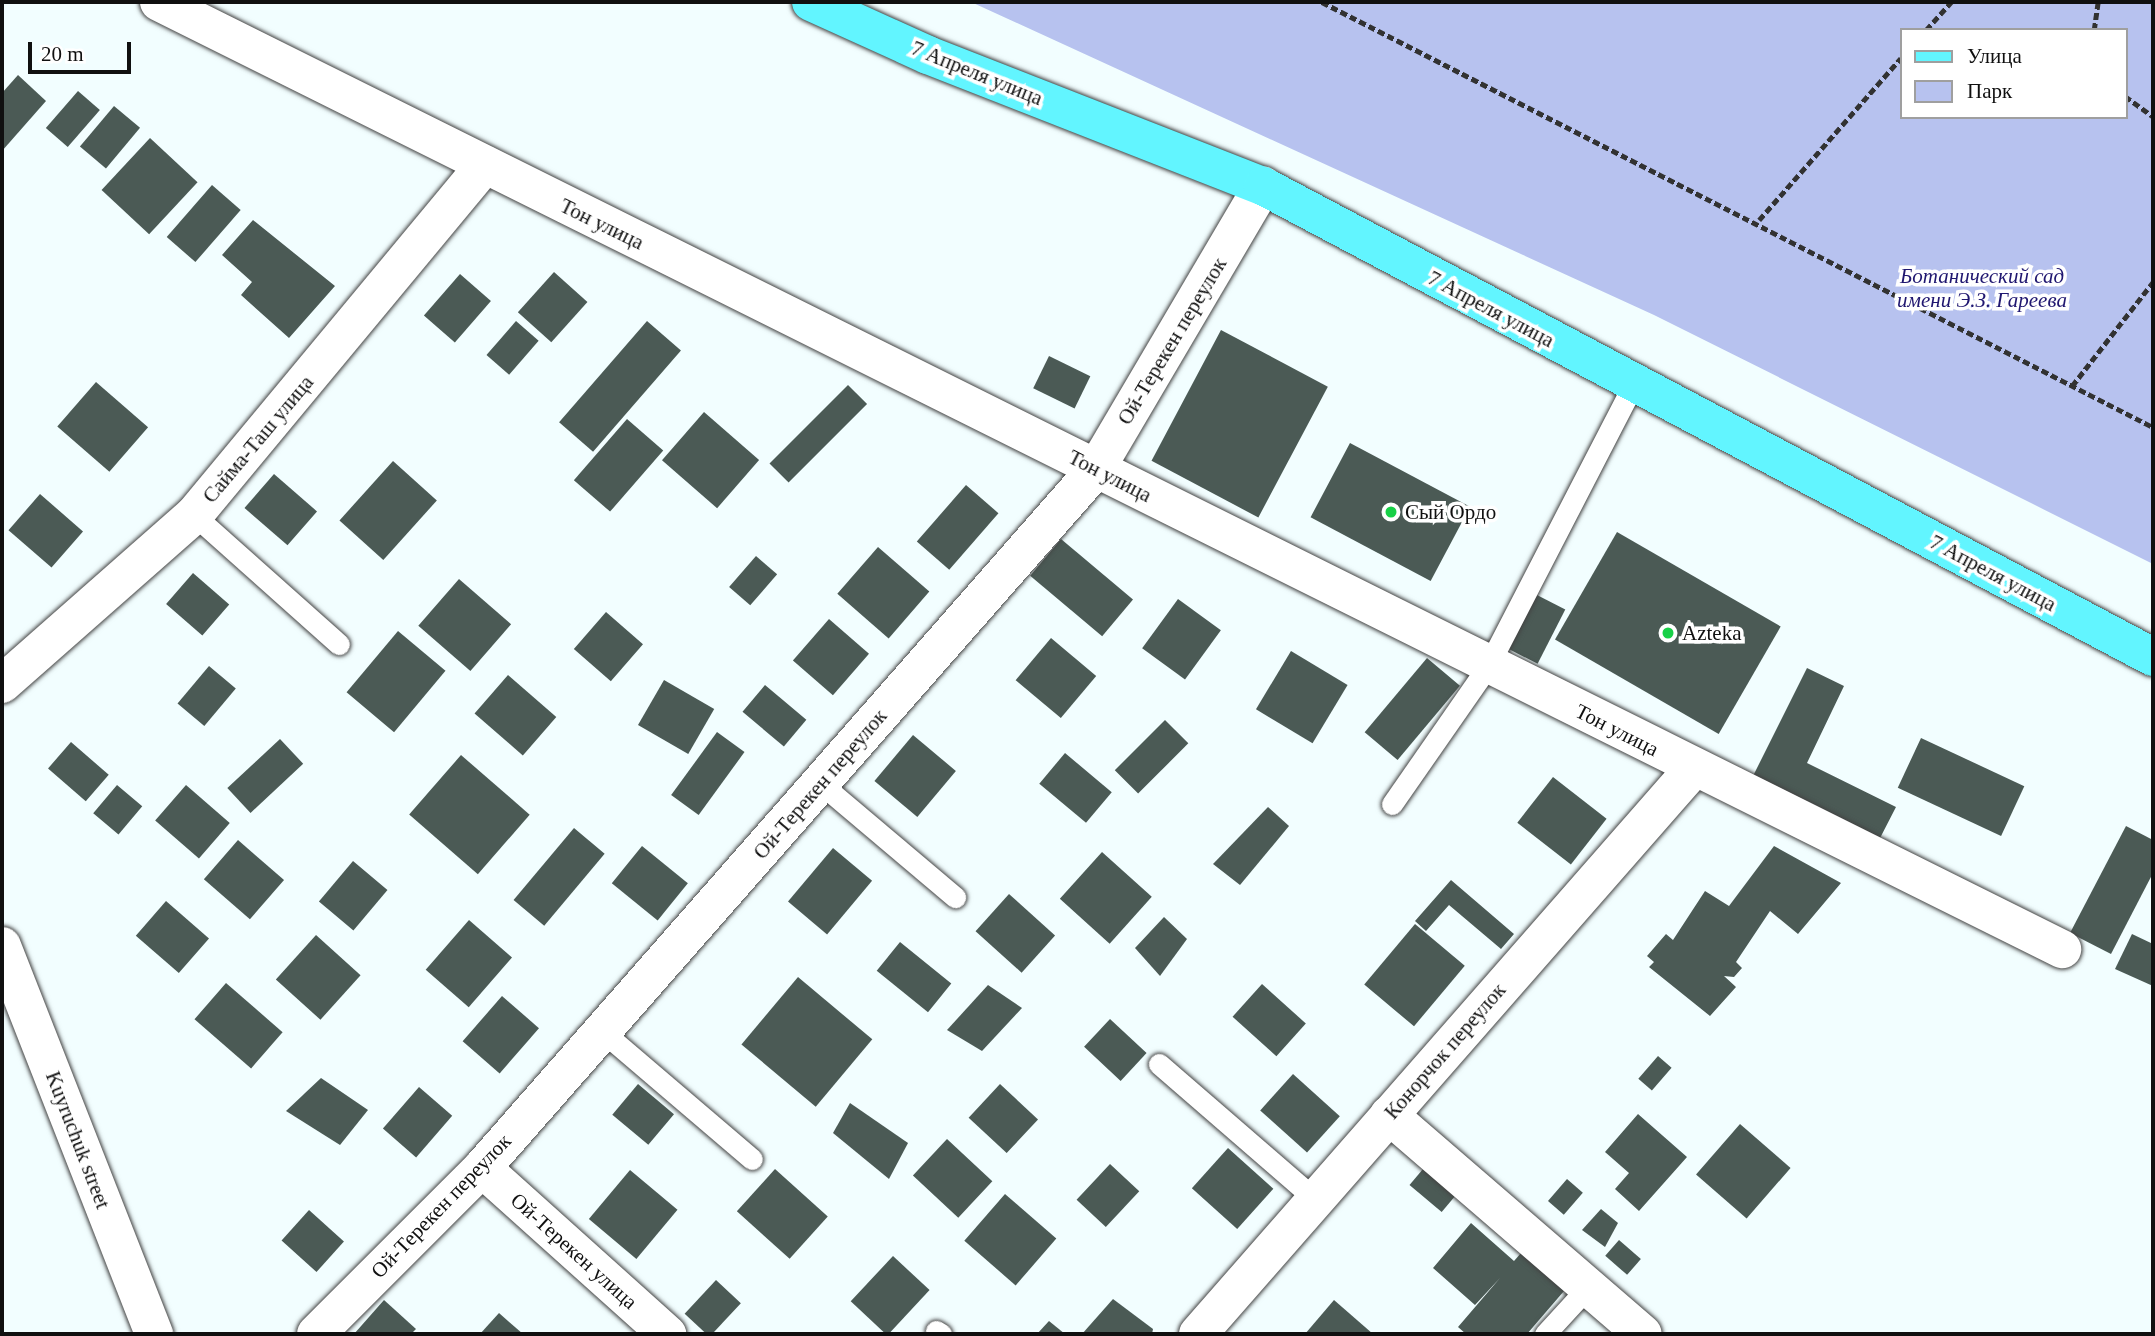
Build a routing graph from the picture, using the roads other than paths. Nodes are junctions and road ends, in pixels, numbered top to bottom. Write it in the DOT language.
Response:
graph roads {
  1 [pos="159,2"];
  2 [pos="811,2"];
  3 [pos="485,165"];
  4 [pos="1263,186"];
  5 [pos="1633,385"];
  6 [pos="1096,469"];
  7 [pos="194,515"];
  8 [pos="339,644"];
  9 [pos="2153,657"];
  10 [pos="1488,666"];
  11 [pos="2,684"];
  12 [pos="1693,769"];
  13 [pos="821,783"];
  14 [pos="1392,804"];
  15 [pos="955,897"];
  16 [pos="2,946"];
  17 [pos="2062,949"];
  18 [pos="602,1031"];
  19 [pos="1160,1064"];
  20 [pos="1390,1115"];
  21 [pos="752,1159"];
  22 [pos="481,1168"];
  23 [pos="1316,1200"];
  24 [pos="1588,1287"];
  25 [pos="154,1334"];
  26 [pos="316,1334"];
  27 [pos="667,1334"];
  28 [pos="1198,1334"];
  29 [pos="1545,1334"];
  30 [pos="1643,1334"];
  1 -- 3 [label="street, Тон улица"];
  2 -- 4 [label="main road, 7 Апреля улица"];
  3 -- 6 [label="street, Тон улица"];
  3 -- 7 [label="street, Сайма-Таш улица"];
  4 -- 5 [label="main road, 7 Апреля улица"];
  4 -- 6 [label="street, Ой-Терекен переулок"];
  5 -- 9 [label="main road, 7 Апреля улица"];
  5 -- 10 [label="lane"];
  6 -- 10 [label="street, Тон улица"];
  6 -- 13 [label="street, Ой-Терекен переулок"];
  7 -- 8 [label="lane"];
  7 -- 11 [label="street, Сайма-Таш улица"];
  10 -- 12 [label="street, Тон улица"];
  10 -- 14 [label="lane"];
  12 -- 17 [label="street, Тон улица"];
  12 -- 20 [label="street, Конорчок переулок"];
  13 -- 15 [label="lane"];
  13 -- 18 [label="street, Ой-Терекен переулок"];
  16 -- 25 [label="street, Kuyruchuk street"];
  18 -- 21 [label="lane"];
  18 -- 22 [label="street, Ой-Терекен переулок"];
  19 -- 23 [label="lane"];
  20 -- 23 [label="street, Конорчок переулок"];
  20 -- 24 [label="street"];
  22 -- 26 [label="street, Ой-Терекен переулок"];
  22 -- 27 [label="street, Ой-Терекен улица"];
  23 -- 28 [label="street, Конорчок переулок"];
  24 -- 29 [label="lane"];
  24 -- 30 [label="street"];
}
